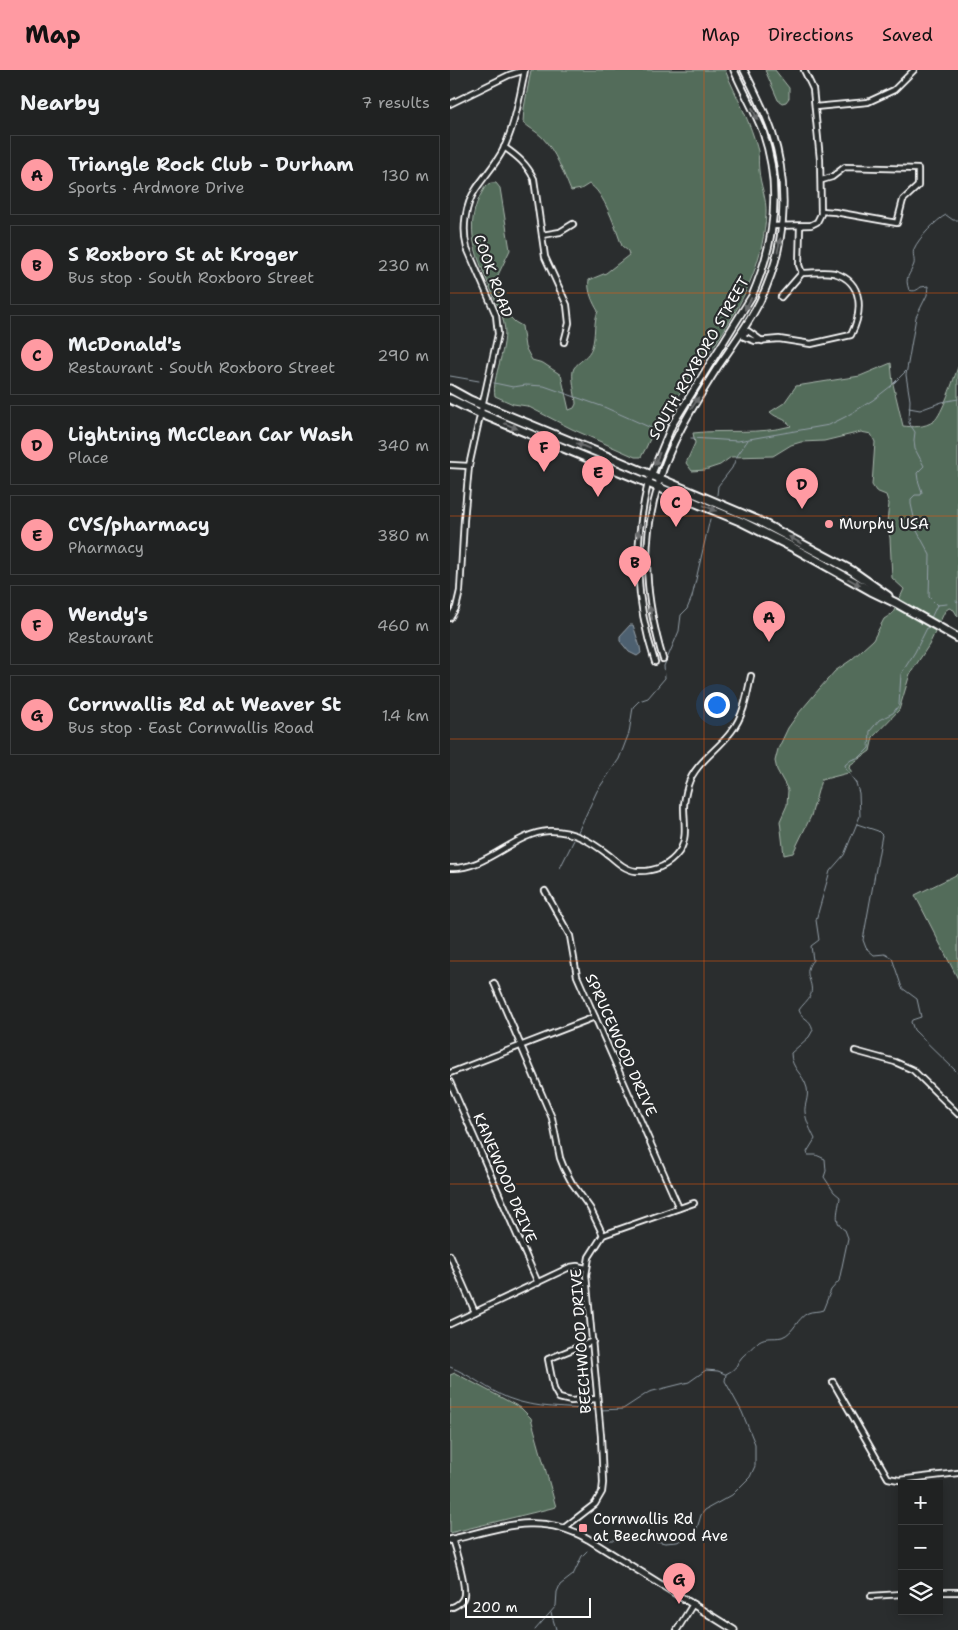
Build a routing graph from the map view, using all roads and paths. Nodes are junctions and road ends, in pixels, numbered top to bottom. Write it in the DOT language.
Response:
graph roads {
  1 [pos="526,70"];
  2 [pos="734,70"];
  3 [pos="744,70"];
  4 [pos="804,70"];
  5 [pos="914,70"];
  6 [pos="450,104"];
  7 [pos="815,107"];
  8 [pos="504,147"];
  9 [pos="822,180"];
  10 [pos="821,212"];
  11 [pos="573,224"];
  12 [pos="773,226"];
  13 [pos="782,226"];
  14 [pos="800,226"];
  15 [pos="542,235"];
  16 [pos="802,273"];
  17 [pos="781,297"];
  18 [pos="743,332"];
  19 [pos="564,342"];
  20 [pos="450,389"];
  21 [pos="450,399"];
  22 [pos="483,405"];
  23 [pos="481,413"];
  24 [pos="450,465"];
  25 [pos="469,466"];
  26 [pos="651,474"];
  27 [pos="660,478"];
  28 [pos="648,483"];
  29 [pos="658,486"];
  30 [pos="896,602"];
  31 [pos="450,618"];
  32 [pos="958,638"];
  33 [pos="663,659"];
  34 [pos="655,662"];
  35 [pos="752,676"];
  36 [pos="450,868"];
  37 [pos="546,891"];
  38 [pos="494,983"];
  39 [pos="595,1017"];
  40 [pos="521,1045"];
  41 [pos="855,1051"];
  42 [pos="450,1073"];
  43 [pos="450,1082"];
  44 [pos="958,1114"];
  45 [pos="694,1203"];
  46 [pos="679,1208"];
  47 [pos="603,1235"];
  48 [pos="450,1255"];
  49 [pos="586,1268"];
  50 [pos="538,1283"];
  51 [pos="475,1312"];
  52 [pos="450,1324"];
  53 [pos="593,1341"];
  54 [pos="833,1382"];
  55 [pos="597,1399"];
  56 [pos="958,1473"];
  57 [pos="564,1528"];
  58 [pos="451,1539"];
  59 [pos="943,1592"];
  60 [pos="958,1592"];
  61 [pos="898,1594"];
  62 [pos="871,1596"];
  63 [pos="693,1604"];
  64 [pos="451,1608"];
  65 [pos="677,1630"];
  66 [pos="734,1630"];
  1 -- 6 [label="street"];
  1 -- 8 [label="street, COOK ROAD"];
  2 -- 12 [label="street, SOUTH ROXBORO STREET, one-way"];
  3 -- 13 [label="street, SOUTH ROXBORO STREET"];
  4 -- 7 [label="street"];
  5 -- 7 [label="street"];
  7 -- 9 [label="street"];
  8 -- 15 [label="street"];
  8 -- 22 [label="street, COOK ROAD"];
  9 -- 10 [label="street"];
  9 -- 10 [label="street"];
  10 -- 14 [label="street"];
  11 -- 15 [label="street"];
  12 -- 13 [label="street"];
  12 -- 26 [label="street, SOUTH ROXBORO STREET, one-way"];
  13 -- 14 [label="street"];
  18 -- 13 [label="street, SOUTH ROXBORO STREET, one-way"];
  14 -- 16 [label="street"];
  15 -- 19 [label="street"];
  16 -- 17 [label="street"];
  16 -- 18 [label="street"];
  27 -- 18 [label="street, SOUTH ROXBORO STREET, one-way"];
  20 -- 22 [label="main road"];
  21 -- 23 [label="main road"];
  22 -- 23 [label="street, COOK ROAD"];
  26 -- 22 [label="main road, one-way"];
  23 -- 25 [label="street, COOK ROAD"];
  23 -- 28 [label="main road, one-way"];
  24 -- 25 [label="street"];
  25 -- 31 [label="street, COOK ROAD"];
  26 -- 27 [label="main road"];
  26 -- 28 [label="street, SOUTH ROXBORO STREET"];
  27 -- 29 [label="street, SOUTH ROXBORO STREET"];
  30 -- 27 [label="main road, one-way"];
  28 -- 29 [label="main road"];
  28 -- 34 [label="street, SOUTH ROXBORO STREET, one-way"];
  29 -- 30 [label="main road, one-way"];
  33 -- 29 [label="street, SOUTH ROXBORO STREET, one-way"];
  30 -- 32 [label="main road"];
  35 -- 36 [label="street"];
  37 -- 39 [label="street, SPRUCEWOOD DRIVE"];
  38 -- 40 [label="street"];
  39 -- 40 [label="street"];
  39 -- 46 [label="street, SPRUCEWOOD DRIVE"];
  40 -- 42 [label="street"];
  40 -- 47 [label="street"];
  41 -- 44 [label="street"];
  43 -- 50 [label="street, KANEWOOD DRIVE"];
  45 -- 46 [label="street"];
  46 -- 47 [label="street"];
  47 -- 49 [label="street, BEECHWOOD DRIVE"];
  48 -- 51 [label="street"];
  49 -- 50 [label="street"];
  49 -- 53 [label="street, BEECHWOOD DRIVE"];
  50 -- 51 [label="street"];
  51 -- 52 [label="street"];
  53 -- 55 [label="street, BEECHWOOD DRIVE"];
  53 -- 55 [label="street"];
  54 -- 56 [label="street"];
  55 -- 57 [label="street, BEECHWOOD DRIVE"];
  57 -- 58 [label="street"];
  57 -- 63 [label="street"];
  58 -- 64 [label="street"];
  59 -- 60 [label="street"];
  61 -- 62 [label="street"];
  63 -- 65 [label="street"];
  63 -- 66 [label="street"];
}
